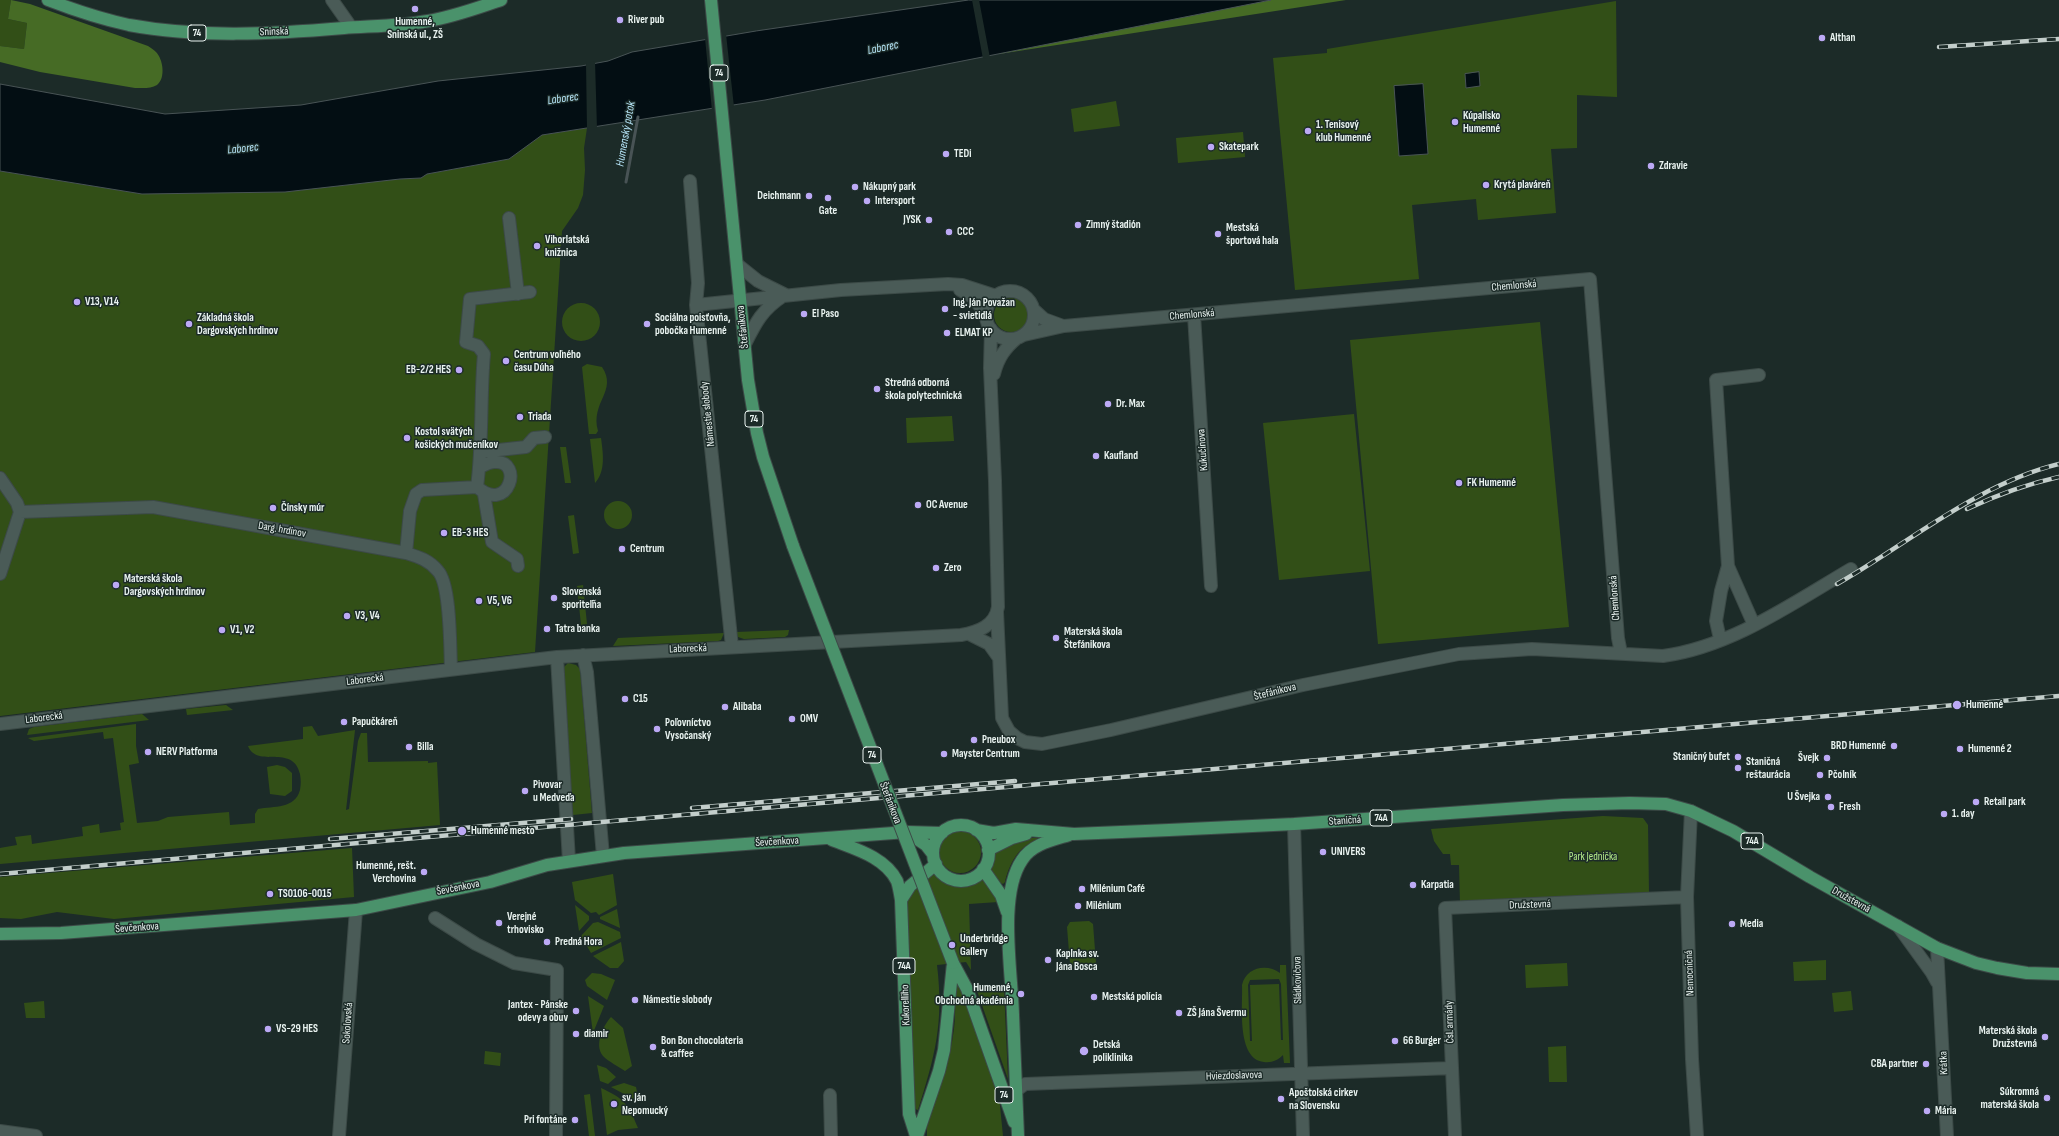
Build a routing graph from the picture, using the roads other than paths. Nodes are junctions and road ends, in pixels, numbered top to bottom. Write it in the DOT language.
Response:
graph roads {
  1 [pos="48,0"];
  2 [pos="332,0"];
  3 [pos="501,0"];
  4 [pos="712,4"];
  5 [pos="351,27"];
  6 [pos="690,181"];
  7 [pos="509,218"];
  8 [pos="738,265"];
  9 [pos="948,284"];
  10 [pos="530,292"];
  11 [pos="518,294"];
  12 [pos="786,295"];
  13 [pos="996,296"];
  14 [pos="740,300"];
  15 [pos="696,305"];
  16 [pos="1034,309"];
  17 [pos="986,315"];
  18 [pos="1194,315"];
  19 [pos="1064,326"];
  20 [pos="991,329"];
  21 [pos="1021,336"];
  22 [pos="745,344"];
  23 [pos="1759,375"];
  24 [pos="992,381"];
  25 [pos="545,437"];
  26 [pos="480,452"];
  27 [pos="480,467"];
  28 [pos="0,478"];
  29 [pos="480,490"];
  30 [pos="20,512"];
  31 [pos="406,553"];
  32 [pos="518,566"];
  33 [pos="1728,566"];
  34 [pos="1851,569"];
  35 [pos="0,574"];
  36 [pos="1211,586"];
  37 [pos="997,612"];
  38 [pos="1754,625"];
  39 [pos="969,634"];
  40 [pos="1720,640"];
  41 [pos="732,647"];
  42 [pos="1621,653"];
  43 [pos="583,655"];
  44 [pos="557,657"];
  45 [pos="999,658"];
  46 [pos="451,669"];
  47 [pos="0,724"];
  48 [pos="1651,803"];
  49 [pos="1691,810"];
  50 [pos="1294,824"];
  51 [pos="976,830"];
  52 [pos="1039,830"];
  53 [pos="907,832"];
  54 [pos="942,833"];
  55 [pos="1074,834"];
  56 [pos="829,839"];
  57 [pos="988,850"];
  58 [pos="603,856"];
  59 [pos="935,859"];
  60 [pos="569,861"];
  61 [pos="983,869"];
  62 [pos="1687,897"];
  63 [pos="901,900"];
  64 [pos="1445,908"];
  65 [pos="356,910"];
  66 [pos="1008,916"];
  67 [pos="435,918"];
  68 [pos="1898,926"];
  69 [pos="2,933"];
  70 [pos="1937,948"];
  71 [pos="953,963"];
  72 [pos="2059,974"];
  73 [pos="1940,989"];
  74 [pos="1452,1068"];
  75 [pos="1300,1074"];
  76 [pos="1017,1090"];
  77 [pos="830,1095"];
  78 [pos="0,1131"];
  79 [pos="1017,1135"];
  80 [pos="36,1136"];
  81 [pos="338,1136"];
  82 [pos="556,1136"];
  83 [pos="831,1136"];
  84 [pos="917,1136"];
  85 [pos="1303,1136"];
  86 [pos="1455,1136"];
  87 [pos="1697,1136"];
  88 [pos="1947,1136"];
  1 -- 5 [label="main road, Sninská / 74"];
  2 -- 5 [label="street"];
  3 -- 5 [label="main road, Sninská / 74"];
  4 -- 8 [label="main road, Štefánikova / 74"];
  6 -- 15 [label="street, Námestie slobody"];
  7 -- 11 [label="street"];
  8 -- 12 [label="street"];
  8 -- 14 [label="main road, Štefánikova / 74"];
  9 -- 12 [label="street"];
  9 -- 13 [label="street"];
  9 -- 17 [label="street"];
  10 -- 11 [label="street"];
  11 -- 26 [label="street"];
  12 -- 14 [label="street"];
  12 -- 22 [label="street"];
  13 -- 16 [label="street"];
  13 -- 17 [label="street"];
  14 -- 15 [label="street"];
  14 -- 22 [label="main road, Štefánikova / 74"];
  15 -- 41 [label="street, Námestie slobody"];
  16 -- 19 [label="street, Chemlonská"];
  16 -- 21 [label="street"];
  17 -- 20 [label="street"];
  18 -- 19 [label="street, Chemlonská"];
  18 -- 36 [label="street, Kukučínova"];
  18 -- 42 [label="street, Chemlonská"];
  19 -- 21 [label="street, Chemlonská"];
  20 -- 21 [label="street"];
  20 -- 24 [label="street, Štefánikova"];
  21 -- 24 [label="street, Štefánikova"];
  22 -- 71 [label="main road, Štefánikova / 74, bridge"];
  23 -- 33 [label="street"];
  24 -- 37 [label="street, Štefánikova"];
  25 -- 26 [label="street"];
  26 -- 27 [label="street"];
  27 -- 29 [label="street"];
  27 -- 29 [label="street"];
  28 -- 30 [label="street"];
  29 -- 31 [label="street"];
  29 -- 32 [label="street"];
  30 -- 31 [label="street, Darg. hrdinov"];
  30 -- 35 [label="street"];
  31 -- 46 [label="street, Darg. hrdinov"];
  33 -- 38 [label="street"];
  33 -- 40 [label="street"];
  34 -- 38 [label="street, Štefánikova"];
  37 -- 39 [label="street"];
  37 -- 45 [label="street, Štefánikova"];
  38 -- 40 [label="street, Štefánikova"];
  39 -- 41 [label="street"];
  39 -- 45 [label="street"];
  40 -- 42 [label="street, Štefánikova"];
  41 -- 43 [label="street, Laborecká"];
  42 -- 45 [label="street, Štefánikova"];
  43 -- 44 [label="street, Laborecká"];
  43 -- 58 [label="street"];
  44 -- 46 [label="street, Laborecká"];
  44 -- 60 [label="street"];
  46 -- 47 [label="street, Laborecká"];
  48 -- 49 [label="main road, Družstevná / 74A"];
  48 -- 50 [label="main road, Staničná / 74A"];
  49 -- 62 [label="street, Nemocničná"];
  49 -- 68 [label="main road, Družstevná / 74A"];
  50 -- 55 [label="main road, Staničná / 74A"];
  50 -- 75 [label="street, Sládkovičova"];
  51 -- 52 [label="main road, 74A"];
  51 -- 54 [label="main road, 74A"];
  51 -- 57 [label="main road"];
  52 -- 55 [label="main road, Staničná / 74A"];
  52 -- 57 [label="main road, 74A"];
  53 -- 54 [label="main road, Ševčenkova"];
  53 -- 56 [label="main road, Ševčenkova"];
  53 -- 59 [label="main road"];
  54 -- 59 [label="main road"];
  55 -- 66 [label="main road, 74A"];
  56 -- 58 [label="main road, Ševčenkova"];
  56 -- 63 [label="main road, Kukorelliho"];
  57 -- 61 [label="main road"];
  58 -- 60 [label="main road, Ševčenkova"];
  59 -- 61 [label="main road"];
  59 -- 63 [label="main road"];
  60 -- 65 [label="main road, Ševčenkova"];
  61 -- 66 [label="main road, 74A"];
  62 -- 64 [label="street, Družstevná"];
  62 -- 87 [label="street, Nemocničná"];
  63 -- 84 [label="main road, Kukorelliho / 74A"];
  64 -- 74 [label="street, Čsl. armády"];
  65 -- 69 [label="main road, Ševčenkova"];
  65 -- 81 [label="street, Sokolovská"];
  66 -- 76 [label="main road, 74A"];
  67 -- 82 [label="street"];
  68 -- 70 [label="main road, Družstevná / 74A"];
  68 -- 73 [label="street, Krátka"];
  70 -- 72 [label="main road, Družstevná / 74A"];
  70 -- 73 [label="street, Krátka"];
  71 -- 79 [label="main road, 74"];
  71 -- 84 [label="main road, 74"];
  73 -- 88 [label="street, Krátka"];
  74 -- 75 [label="street, Hviezdoslavova"];
  74 -- 86 [label="street, Čsl. armády"];
  75 -- 76 [label="street, Hviezdoslavova"];
  75 -- 85 [label="street, Sládkovičova"];
  76 -- 79 [label="main road, 74A"];
  77 -- 83 [label="street"];
  78 -- 80 [label="street"];
}
